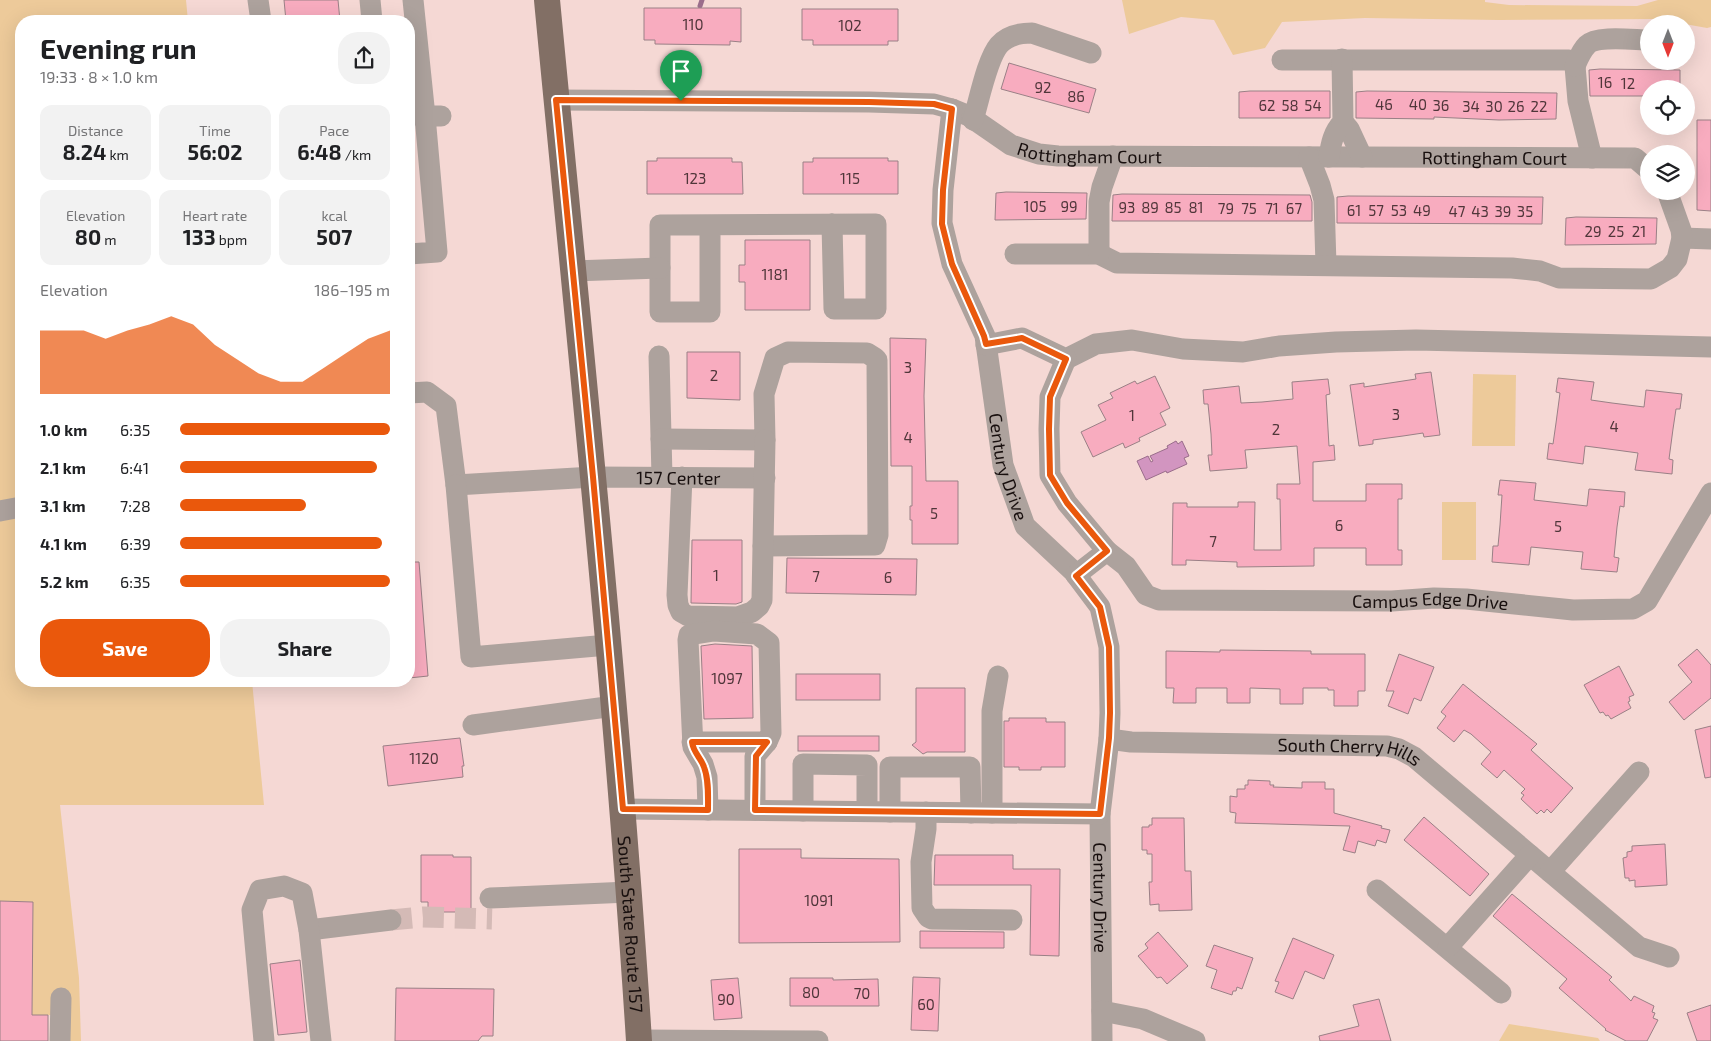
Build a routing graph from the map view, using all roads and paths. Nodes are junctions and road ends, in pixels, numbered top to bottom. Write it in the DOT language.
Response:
graph roads {
  1 [pos="258,0"];
  2 [pos="370,0"];
  3 [pos="413,0"];
  4 [pos="547,0"];
  5 [pos="260,15"];
  6 [pos="371,15"];
  7 [pos="413,15"];
  8 [pos="1640,40"];
  9 [pos="1091,53"];
  10 [pos="1342,59"];
  11 [pos="1282,60"];
  12 [pos="415,63"];
  13 [pos="1575,66"];
  14 [pos="556,100"];
  15 [pos="952,109"];
  16 [pos="425,115"];
  17 [pos="973,120"];
  18 [pos="1343,122"];
  19 [pos="1113,156"];
  20 [pos="1319,157"];
  21 [pos="1362,157"];
  22 [pos="1592,158"];
  23 [pos="1640,164"];
  24 [pos="1670,200"];
  25 [pos="832,224"];
  26 [pos="710,225"];
  27 [pos="1682,238"];
  28 [pos="1711,239"];
  29 [pos="415,254"];
  30 [pos="1015,254"];
  31 [pos="1099,254"];
  32 [pos="1326,266"];
  33 [pos="660,268"];
  34 [pos="573,271"];
  35 [pos="986,344"];
  36 [pos="1711,347"];
  37 [pos="659,356"];
  38 [pos="1066,359"];
  39 [pos="415,393"];
  40 [pos="661,439"];
  41 [pos="765,440"];
  42 [pos="593,477"];
  43 [pos="672,477"];
  44 [pos="765,478"];
  45 [pos="456,485"];
  46 [pos="1711,493"];
  47 [pos="15,508"];
  48 [pos="0,511"];
  49 [pos="763,546"];
  50 [pos="1107,551"];
  51 [pos="1076,576"];
  52 [pos="608,645"];
  53 [pos="998,676"];
  54 [pos="614,706"];
  55 [pos="473,725"];
  56 [pos="1109,738"];
  57 [pos="692,742"];
  58 [pos="767,742"];
  59 [pos="1639,772"];
  60 [pos="623,809"];
  61 [pos="708,810"];
  62 [pos="755,810"];
  63 [pos="803,811"];
  64 [pos="866,811"];
  65 [pos="890,812"];
  66 [pos="926,812"];
  67 [pos="982,812"];
  68 [pos="1100,814"];
  69 [pos="1530,854"];
  70 [pos="1550,872"];
  71 [pos="1377,890"];
  72 [pos="629,892"];
  73 [pos="490,898"];
  74 [pos="391,920"];
  75 [pos="1012,920"];
  76 [pos="310,930"];
  77 [pos="1448,948"];
  78 [pos="1670,958"];
  79 [pos="1501,993"];
  80 [pos="60,998"];
  81 [pos="1102,1011"];
  82 [pos="639,1040"];
  83 [pos="60,1041"];
  84 [pos="264,1041"];
  85 [pos="321,1041"];
  86 [pos="818,1041"];
  87 [pos="1102,1041"];
  88 [pos="1195,1041"];
  1 -- 5 [label="street"];
  2 -- 6 [label="street"];
  3 -- 7 [label="street"];
  4 -- 14 [label="main road, South State Route 157"];
  8 -- 13 [label="street"];
  9 -- 17 [label="street"];
  10 -- 11 [label="street"];
  10 -- 13 [label="street"];
  10 -- 18 [label="street"];
  12 -- 16 [label="street"];
  13 -- 22 [label="street"];
  14 -- 15 [label="street, Rottingham Court"];
  14 -- 34 [label="main road, South State Route 157"];
  15 -- 17 [label="street, Rottingham Court"];
  15 -- 35 [label="street, Century Drive"];
  16 -- 29 [label="street"];
  17 -- 19 [label="street, Rottingham Court"];
  18 -- 20 [label="street"];
  18 -- 21 [label="street"];
  19 -- 20 [label="street, Rottingham Court"];
  19 -- 31 [label="street"];
  20 -- 21 [label="street, Rottingham Court"];
  20 -- 32 [label="street"];
  21 -- 22 [label="street, Rottingham Court"];
  22 -- 23 [label="street, Rottingham Court"];
  24 -- 27 [label="street"];
  25 -- 26 [label="street"];
  26 -- 33 [label="street"];
  26 -- 33 [label="street"];
  27 -- 28 [label="street"];
  27 -- 32 [label="street"];
  30 -- 31 [label="street"];
  31 -- 32 [label="street"];
  33 -- 34 [label="street"];
  34 -- 42 [label="main road, South State Route 157"];
  35 -- 38 [label="street"];
  35 -- 51 [label="street, Century Drive"];
  36 -- 38 [label="street"];
  37 -- 40 [label="street"];
  38 -- 50 [label="street, Campus Edge Drive"];
  39 -- 45 [label="street"];
  40 -- 41 [label="street"];
  40 -- 43 [label="street"];
  41 -- 44 [label="street"];
  41 -- 49 [label="street"];
  42 -- 43 [label="street, 157 Center"];
  42 -- 45 [label="street, 157 Center"];
  42 -- 52 [label="main road, South State Route 157"];
  43 -- 44 [label="street, 157 Center"];
  43 -- 49 [label="street"];
  44 -- 49 [label="street"];
  45 -- 52 [label="street"];
  46 -- 50 [label="street, Campus Edge Drive"];
  47 -- 48 [label="street"];
  50 -- 51 [label="street"];
  51 -- 56 [label="street, Century Drive"];
  52 -- 54 [label="main road, South State Route 157"];
  53 -- 67 [label="street"];
  54 -- 55 [label="street"];
  54 -- 60 [label="main road, South State Route 157"];
  56 -- 68 [label="street, Century Drive"];
  56 -- 69 [label="street, South Cherry Hills"];
  57 -- 58 [label="street"];
  57 -- 58 [label="street"];
  57 -- 61 [label="street"];
  58 -- 62 [label="street"];
  59 -- 70 [label="street"];
  60 -- 61 [label="street"];
  60 -- 72 [label="main road, South State Route 157"];
  61 -- 62 [label="street"];
  62 -- 63 [label="street"];
  63 -- 64 [label="street"];
  63 -- 64 [label="street"];
  64 -- 65 [label="street"];
  65 -- 66 [label="street"];
  65 -- 67 [label="street"];
  66 -- 67 [label="street"];
  66 -- 75 [label="street"];
  67 -- 68 [label="street"];
  68 -- 81 [label="street, Century Drive"];
  69 -- 70 [label="street, South Cherry Hills"];
  69 -- 77 [label="street"];
  70 -- 78 [label="street, South Cherry Hills"];
  71 -- 77 [label="street"];
  72 -- 73 [label="street"];
  72 -- 82 [label="main road, South State Route 157"];
  74 -- 76 [label="street"];
  76 -- 84 [label="street"];
  76 -- 85 [label="street"];
  77 -- 79 [label="street"];
  80 -- 83 [label="street"];
  81 -- 87 [label="street, Century Drive"];
  81 -- 88 [label="street"];
  82 -- 86 [label="street"];
}
